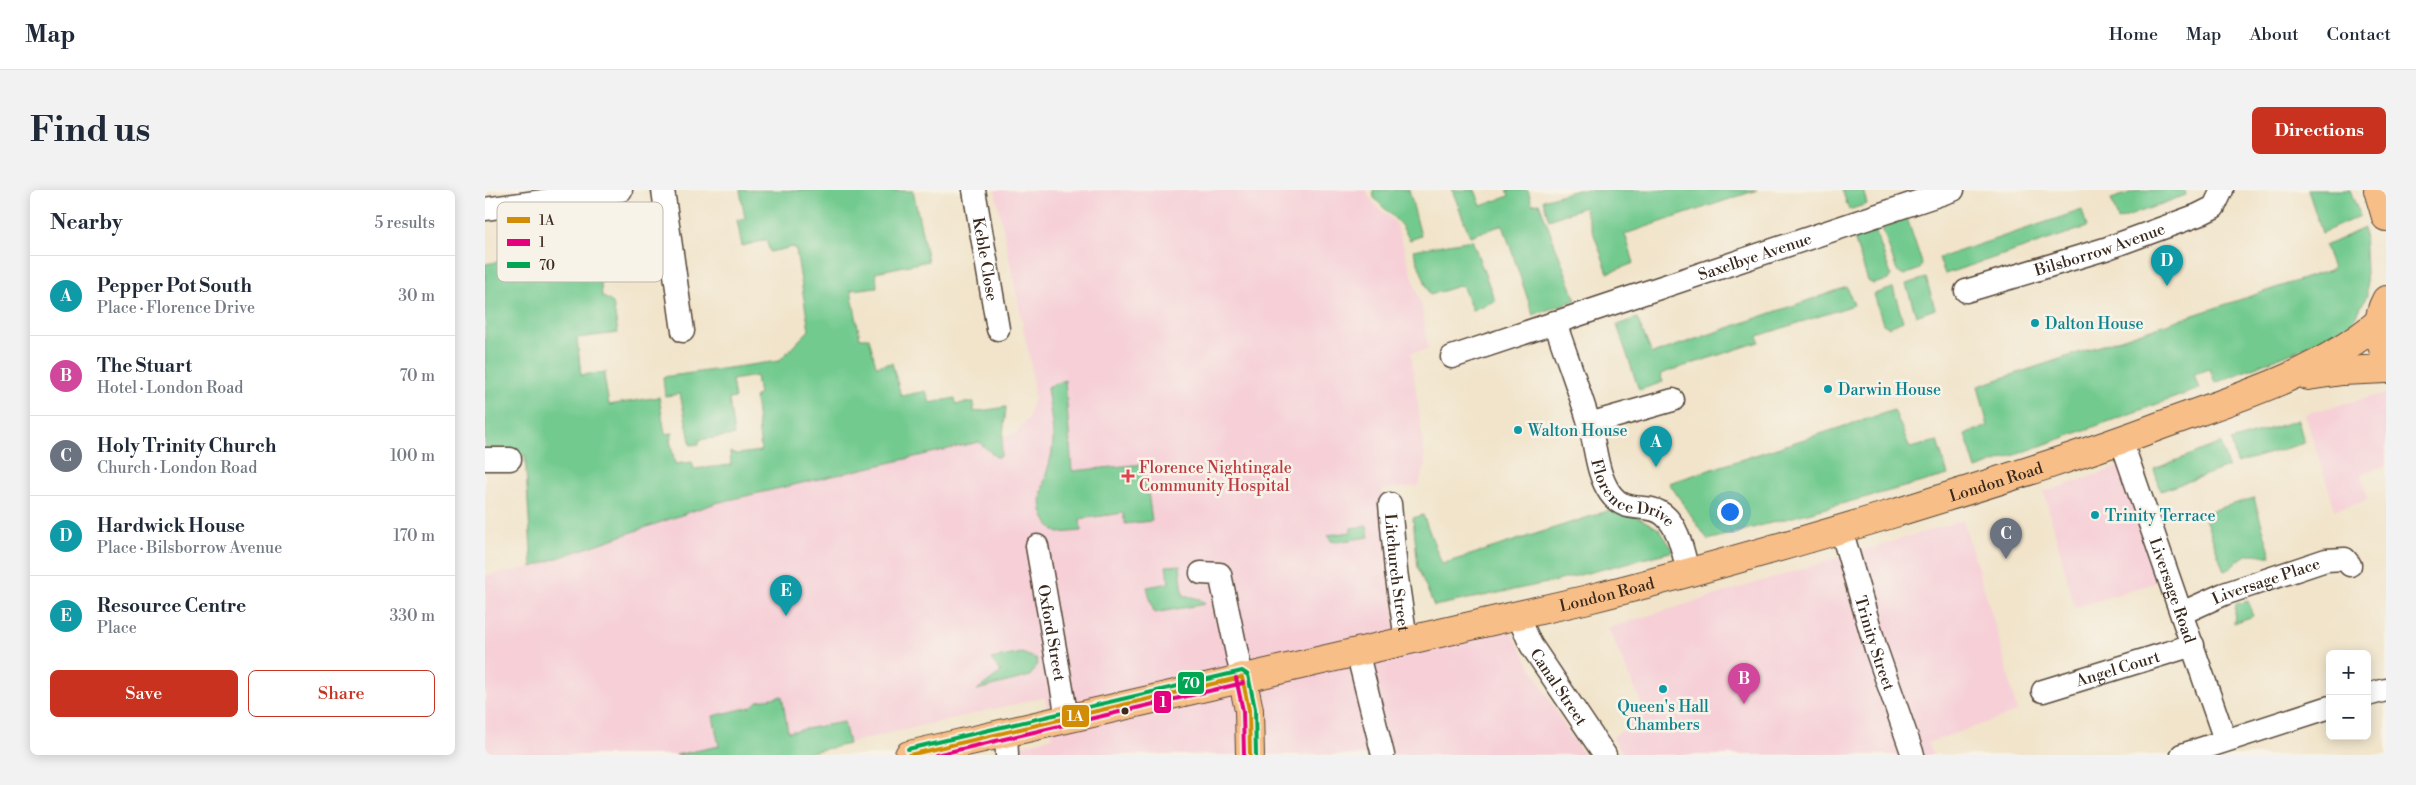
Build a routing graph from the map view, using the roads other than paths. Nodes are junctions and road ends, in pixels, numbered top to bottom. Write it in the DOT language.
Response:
graph roads {
  1 [pos="621,190"];
  2 [pos="663,190"];
  3 [pos="974,190"];
  4 [pos="1953,190"];
  5 [pos="2222,190"];
  6 [pos="2378,190"];
  7 [pos="539,202"];
  8 [pos="2386,217"];
  9 [pos="1966,292"];
  10 [pos="2383,311"];
  11 [pos="1555,322"];
  12 [pos="998,329"];
  13 [pos="683,331"];
  14 [pos="2386,356"];
  15 [pos="1452,357"];
  16 [pos="2386,369"];
  17 [pos="2289,379"];
  18 [pos="1673,400"];
  19 [pos="1589,424"];
  20 [pos="2121,440"];
  21 [pos="510,458"];
  22 [pos="485,459"];
  23 [pos="1390,504"];
  24 [pos="1841,529"];
  25 [pos="1037,546"];
  26 [pos="2351,565"];
  27 [pos="1201,573"];
  28 [pos="1689,574"];
  29 [pos="2182,613"];
  30 [pos="1518,616"];
  31 [pos="1406,640"];
  32 [pos="2193,645"];
  33 [pos="1357,651"];
  34 [pos="1242,677"];
  35 [pos="2386,690"];
  36 [pos="2043,691"];
  37 [pos="2371,694"];
  38 [pos="2326,708"];
  39 [pos="1067,718"];
  40 [pos="1007,744"];
  41 [pos="2220,746"];
  42 [pos="909,755"];
  43 [pos="1249,755"];
  44 [pos="1383,755"];
  45 [pos="1605,755"];
  46 [pos="1913,755"];
  47 [pos="2182,755"];
  1 -- 7 [label="street"];
  2 -- 13 [label="street"];
  3 -- 12 [label="street, Keble Close"];
  4 -- 11 [label="street, Saxelbye Avenue"];
  5 -- 9 [label="street, Bilsborrow Avenue"];
  6 -- 8 [label="main road"];
  10 -- 14 [label="main road"];
  10 -- 17 [label="main road, London Road"];
  11 -- 15 [label="street, Saxelbye Avenue"];
  11 -- 19 [label="street, Florence Drive"];
  16 -- 17 [label="main road, London Road"];
  17 -- 20 [label="main road, London Road"];
  18 -- 19 [label="street"];
  19 -- 28 [label="street, Florence Drive"];
  20 -- 24 [label="main road, London Road"];
  20 -- 29 [label="street, Liversage Road"];
  21 -- 22 [label="street"];
  23 -- 31 [label="street, Litchurch Street"];
  24 -- 28 [label="main road, London Road"];
  24 -- 46 [label="street, Trinity Street"];
  25 -- 39 [label="street, Oxford Street"];
  26 -- 29 [label="street, Liversage Place"];
  27 -- 34 [label="street"];
  28 -- 30 [label="main road, London Road"];
  29 -- 32 [label="street, Liversage Road"];
  30 -- 31 [label="main road, London Road"];
  30 -- 45 [label="street, Canal Street"];
  31 -- 33 [label="main road, London Road"];
  32 -- 36 [label="street, Angel Court"];
  32 -- 41 [label="street, Liversage Road"];
  33 -- 34 [label="main road, London Road"];
  33 -- 44 [label="street"];
  34 -- 39 [label="main road, London Road"];
  34 -- 43 [label="main road"];
  35 -- 37 [label="street"];
  38 -- 41 [label="street"];
  39 -- 40 [label="main road, London Road"];
  40 -- 42 [label="main road, London Road"];
  41 -- 47 [label="street"];
}
